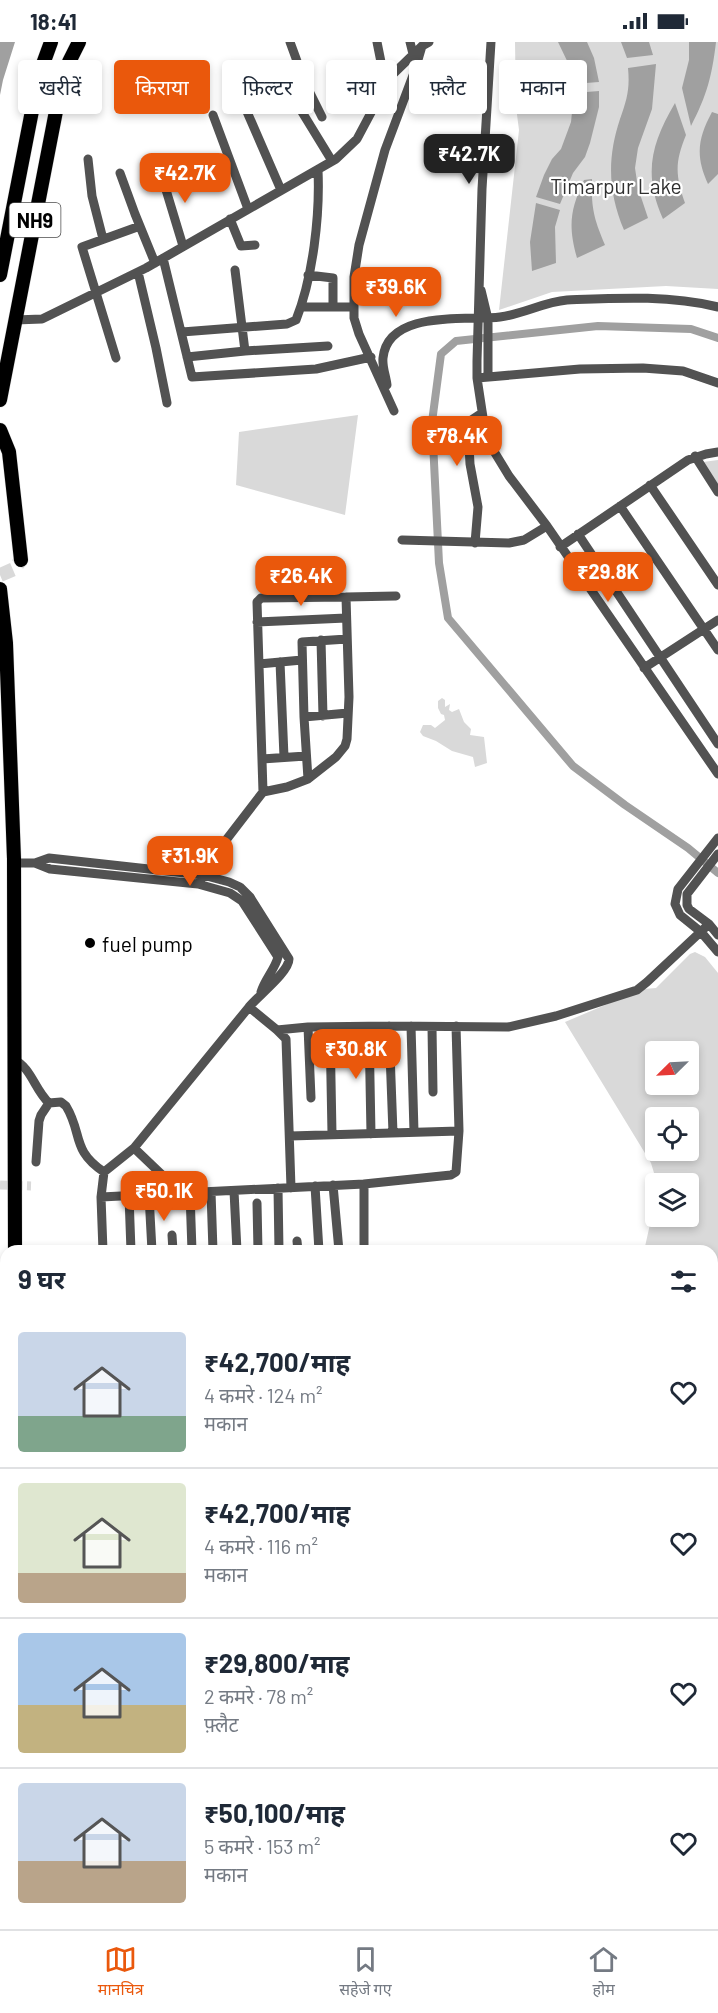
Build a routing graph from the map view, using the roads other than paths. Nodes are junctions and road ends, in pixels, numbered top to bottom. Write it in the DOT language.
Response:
graph roads {
  1 [pos="51,42"];
  2 [pos="79,42"];
  3 [pos="290,42"];
  4 [pos="377,42"];
  5 [pos="410,42"];
  6 [pos="491,42"];
  7 [pos="426,44"];
  8 [pos="413,54"];
  9 [pos="381,60"];
  10 [pos="397,67"];
  11 [pos="248,114"];
  12 [pos="303,114"];
  13 [pos="369,114"];
  14 [pos="213,115"];
  15 [pos="322,117"];
  16 [pos="88,159"];
  17 [pos="332,161"];
  18 [pos="160,170"];
  19 [pos="318,170"];
  20 [pos="120,173"];
  21 [pos="281,190"];
  22 [pos="248,209"];
  23 [pos="230,219"];
  24 [pos="140,226"];
  25 [pos="103,239"];
  26 [pos="255,245"];
  27 [pos="183,246"];
  28 [pos="159,260"];
  29 [pos="235,270"];
  30 [pos="138,272"];
  31 [pos="0,275"];
  32 [pos="308,275"];
  33 [pos="478,283"];
  34 [pos="97,292"];
  35 [pos="333,306"];
  36 [pos="301,307"];
  37 [pos="353,307"];
  38 [pos="718,307"];
  39 [pos="477,319"];
  40 [pos="15,320"];
  41 [pos="488,322"];
  42 [pos="243,327"];
  43 [pos="182,332"];
  44 [pos="328,346"];
  45 [pos="245,351"];
  46 [pos="187,357"];
  47 [pos="370,357"];
  48 [pos="116,358"];
  49 [pos="482,377"];
  50 [pos="718,383"];
  51 [pos="387,393"];
  52 [pos="0,400"];
  53 [pos="167,403"];
  54 [pos="394,411"];
  55 [pos="482,413"];
  56 [pos="0,430"];
  57 [pos="718,452"];
  58 [pos="694,456"];
  59 [pos="650,485"];
  60 [pos="718,492"];
  61 [pos="620,506"];
  62 [pos="547,526"];
  63 [pos="578,534"];
  64 [pos="402,540"];
  65 [pos="473,543"];
  66 [pos="560,547"];
  67 [pos="21,560"];
  68 [pos="718,585"];
  69 [pos="0,590"];
  70 [pos="396,596"];
  71 [pos="346,597"];
  72 [pos="346,618"];
  73 [pos="718,620"];
  74 [pos="257,622"];
  75 [pos="704,629"];
  76 [pos="347,639"];
  77 [pos="321,640"];
  78 [pos="718,650"];
  79 [pos="660,658"];
  80 [pos="302,660"];
  81 [pos="280,662"];
  82 [pos="259,664"];
  83 [pos="644,668"];
  84 [pos="348,713"];
  85 [pos="323,716"];
  86 [pos="304,717"];
  87 [pos="718,744"];
  88 [pos="306,756"];
  89 [pos="285,757"];
  90 [pos="262,759"];
  91 [pos="718,774"];
  92 [pos="308,779"];
  93 [pos="263,792"];
  94 [pos="716,840"];
  95 [pos="718,854"];
  96 [pos="14,863"];
  97 [pos="35,863"];
  98 [pos="203,875"];
  99 [pos="198,884"];
  100 [pos="686,891"];
  101 [pos="709,924"];
  102 [pos="701,932"];
  103 [pos="718,935"];
  104 [pos="718,952"];
  105 [pos="13,970"];
  106 [pos="0,979"];
  107 [pos="261,993"];
  108 [pos="249,1007"];
  109 [pos="389,1026"];
  110 [pos="411,1026"];
  111 [pos="456,1026"];
  112 [pos="308,1027"];
  113 [pos="330,1027"];
  114 [pos="369,1027"];
  115 [pos="432,1027"];
  116 [pos="277,1030"];
  117 [pos="13,1059"];
  118 [pos="433,1092"];
  119 [pos="311,1098"];
  120 [pos="49,1103"];
  121 [pos="459,1131"];
  122 [pos="414,1132"];
  123 [pos="393,1133"];
  124 [pos="332,1134"];
  125 [pos="371,1134"];
  126 [pos="290,1136"];
  127 [pos="134,1148"];
  128 [pos="36,1162"];
  129 [pos="104,1172"];
  130 [pos="364,1184"];
  131 [pos="333,1185"];
  132 [pos="315,1186"];
  133 [pos="278,1188"];
  134 [pos="291,1188"];
  135 [pos="234,1191"];
  136 [pos="211,1192"];
  137 [pos="185,1193"];
  138 [pos="149,1195"];
  139 [pos="129,1196"];
  140 [pos="101,1197"];
  141 [pos="257,1203"];
  142 [pos="172,1235"];
  143 [pos="15,1245"];
  144 [pos="103,1245"];
  145 [pos="131,1245"];
  146 [pos="152,1245"];
  147 [pos="173,1245"];
  148 [pos="191,1245"];
  149 [pos="213,1245"];
  150 [pos="237,1245"];
  151 [pos="258,1245"];
  152 [pos="279,1245"];
  153 [pos="319,1245"];
  154 [pos="338,1245"];
  155 [pos="364,1245"];
  1 -- 31 [label="highway, NH9"];
  2 -- 40 [label="highway, NH9"];
  3 -- 15 [label="street"];
  4 -- 9 [label="street"];
  5 -- 8 [label="street"];
  6 -- 33 [label="street"];
  7 -- 8 [label="street"];
  7 -- 37 [label="street"];
  8 -- 10 [label="street"];
  11 -- 21 [label="street"];
  12 -- 17 [label="street"];
  13 -- 17 [label="street"];
  14 -- 22 [label="street"];
  16 -- 25 [label="street"];
  17 -- 19 [label="street"];
  18 -- 27 [label="street"];
  19 -- 21 [label="street"];
  19 -- 32 [label="street"];
  20 -- 24 [label="street"];
  21 -- 22 [label="street"];
  22 -- 23 [label="street"];
  23 -- 26 [label="street"];
  23 -- 27 [label="street"];
  24 -- 25 [label="street"];
  24 -- 28 [label="street"];
  25 -- 34 [label="street"];
  27 -- 28 [label="street"];
  28 -- 30 [label="street"];
  28 -- 43 [label="street"];
  29 -- 42 [label="street"];
  30 -- 34 [label="street"];
  30 -- 53 [label="street"];
  32 -- 35 [label="street"];
  32 -- 36 [label="street"];
  33 -- 39 [label="street"];
  33 -- 41 [label="street"];
  34 -- 40 [label="street"];
  34 -- 48 [label="street"];
  35 -- 36 [label="street"];
  35 -- 37 [label="street"];
  36 -- 42 [label="street"];
  37 -- 47 [label="street"];
  38 -- 41 [label="street"];
  39 -- 41 [label="street"];
  39 -- 49 [label="street"];
  39 -- 51 [label="street"];
  40 -- 52 [label="highway, NH9"];
  41 -- 49 [label="street"];
  42 -- 43 [label="street"];
  42 -- 45 [label="street"];
  43 -- 46 [label="street"];
  44 -- 45 [label="street"];
  45 -- 46 [label="street"];
  46 -- 47 [label="street"];
  47 -- 51 [label="street"];
  49 -- 50 [label="street"];
  49 -- 55 [label="street"];
  51 -- 54 [label="street"];
  55 -- 62 [label="street"];
  55 -- 65 [label="street"];
  56 -- 67 [label="highway"];
  57 -- 58 [label="street"];
  58 -- 59 [label="street"];
  58 -- 60 [label="street"];
  59 -- 61 [label="street"];
  59 -- 68 [label="street"];
  61 -- 63 [label="street"];
  61 -- 75 [label="street"];
  62 -- 65 [label="street"];
  62 -- 66 [label="street"];
  63 -- 66 [label="street"];
  63 -- 79 [label="street"];
  64 -- 65 [label="street"];
  66 -- 83 [label="street"];
  69 -- 96 [label="highway"];
  70 -- 71 [label="street"];
  71 -- 72 [label="street"];
  71 -- 74 [label="street"];
  72 -- 74 [label="street"];
  72 -- 76 [label="street"];
  73 -- 75 [label="street"];
  74 -- 82 [label="street"];
  75 -- 78 [label="street"];
  75 -- 79 [label="street"];
  76 -- 77 [label="street"];
  76 -- 84 [label="street"];
  77 -- 80 [label="street"];
  77 -- 85 [label="street"];
  79 -- 83 [label="street"];
  79 -- 87 [label="street"];
  80 -- 81 [label="street"];
  80 -- 86 [label="street"];
  81 -- 82 [label="street"];
  81 -- 89 [label="street"];
  82 -- 90 [label="street"];
  83 -- 91 [label="street"];
  84 -- 85 [label="street"];
  84 -- 92 [label="street"];
  85 -- 86 [label="street"];
  86 -- 88 [label="street"];
  88 -- 89 [label="street"];
  88 -- 92 [label="street"];
  89 -- 90 [label="street"];
  90 -- 93 [label="street"];
  92 -- 93 [label="street"];
  93 -- 98 [label="street"];
  94 -- 100 [label="street"];
  95 -- 100 [label="street"];
  96 -- 97 [label="street"];
  96 -- 105 [label="highway"];
  97 -- 98 [label="street"];
  97 -- 99 [label="street"];
  98 -- 99 [label="street"];
  98 -- 107 [label="street"];
  99 -- 107 [label="street"];
  100 -- 101 [label="street"];
  100 -- 102 [label="street"];
  101 -- 102 [label="street"];
  101 -- 103 [label="street"];
  102 -- 104 [label="street"];
  102 -- 111 [label="street"];
  105 -- 106 [label="highway"];
  105 -- 117 [label="highway"];
  107 -- 108 [label="street"];
  108 -- 116 [label="street"];
  108 -- 127 [label="street"];
  109 -- 110 [label="street"];
  109 -- 114 [label="street"];
  109 -- 123 [label="street"];
  110 -- 115 [label="street"];
  110 -- 122 [label="street"];
  111 -- 115 [label="street"];
  111 -- 121 [label="street"];
  112 -- 113 [label="street"];
  112 -- 116 [label="street"];
  112 -- 119 [label="street"];
  113 -- 114 [label="street"];
  113 -- 124 [label="street"];
  114 -- 125 [label="street"];
  115 -- 118 [label="street"];
  116 -- 126 [label="street"];
  117 -- 120 [label="street"];
  117 -- 143 [label="highway"];
  120 -- 128 [label="street"];
  120 -- 129 [label="street"];
  121 -- 122 [label="street"];
  121 -- 130 [label="street"];
  122 -- 123 [label="street"];
  123 -- 125 [label="street"];
  124 -- 125 [label="street"];
  124 -- 126 [label="street"];
  126 -- 134 [label="street"];
  127 -- 129 [label="street"];
  127 -- 137 [label="street"];
  129 -- 140 [label="street"];
  130 -- 131 [label="street"];
  130 -- 155 [label="street"];
  131 -- 132 [label="street"];
  131 -- 154 [label="street"];
  132 -- 134 [label="street"];
  132 -- 153 [label="street"];
  133 -- 134 [label="street"];
  133 -- 135 [label="street"];
  133 -- 152 [label="street"];
  135 -- 136 [label="street"];
  135 -- 150 [label="street"];
  136 -- 137 [label="street"];
  136 -- 149 [label="street"];
  137 -- 138 [label="street"];
  137 -- 148 [label="street"];
  138 -- 139 [label="street"];
  138 -- 146 [label="street"];
  139 -- 140 [label="street"];
  139 -- 145 [label="street"];
  140 -- 144 [label="street"];
  141 -- 151 [label="street"];
  142 -- 147 [label="street"];
}
